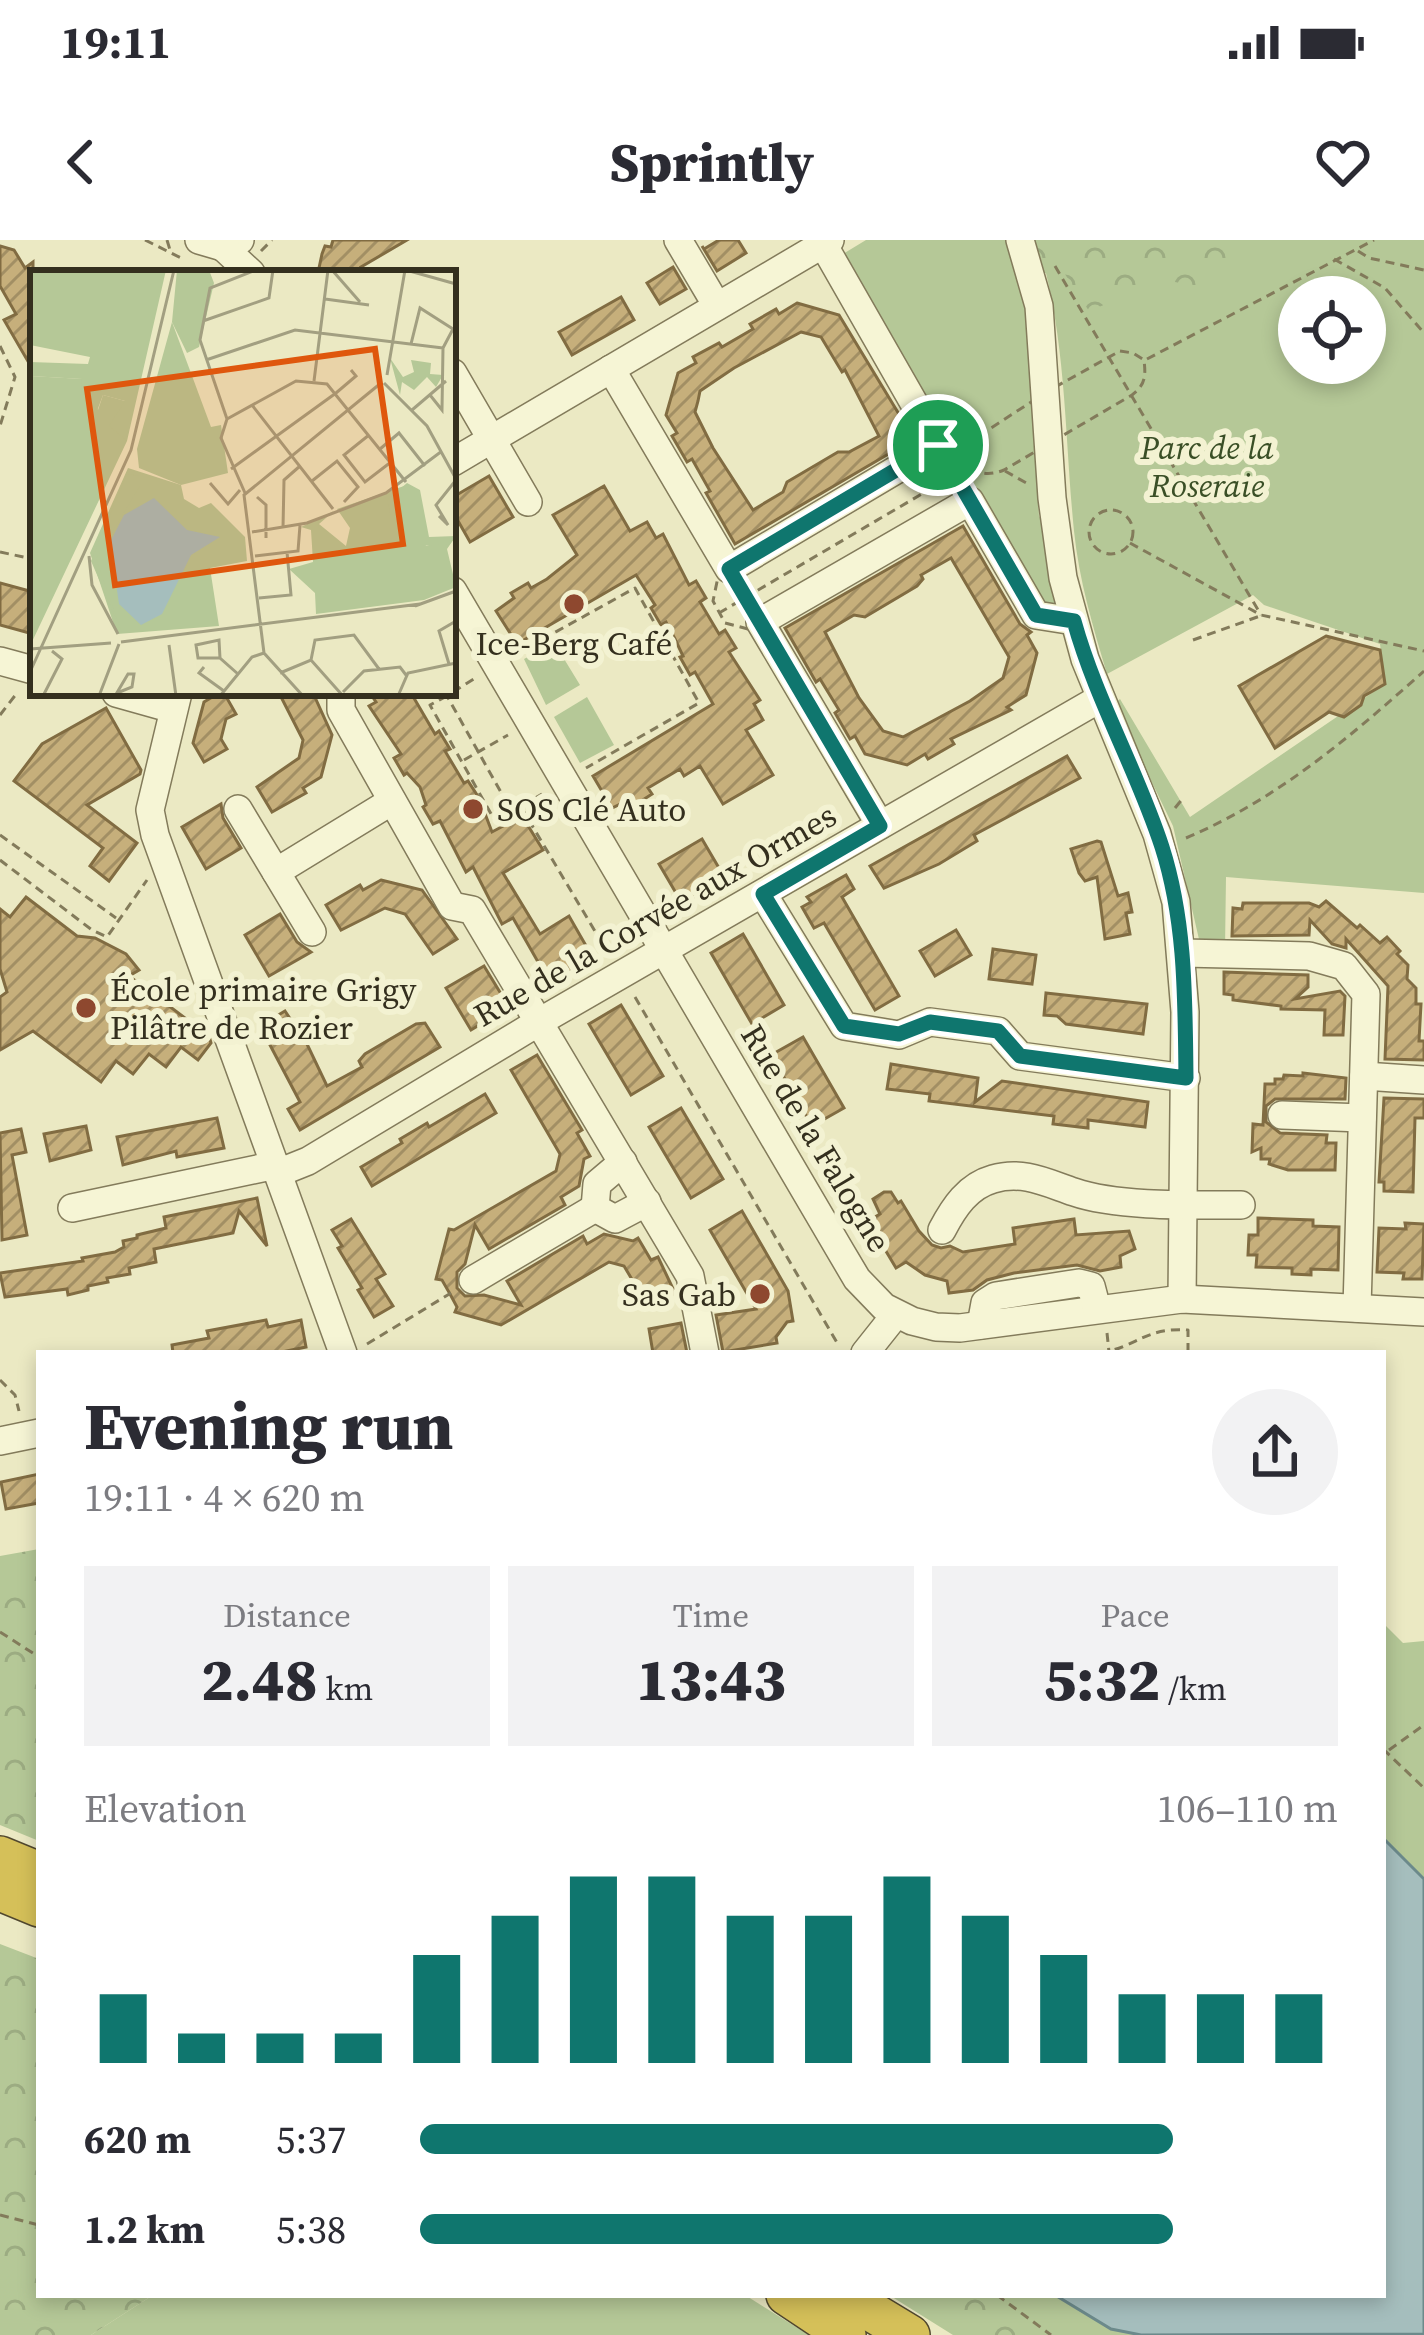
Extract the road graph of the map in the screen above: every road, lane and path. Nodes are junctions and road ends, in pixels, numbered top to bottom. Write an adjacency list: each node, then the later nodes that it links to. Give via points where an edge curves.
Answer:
1 (145, 240): 8 (path)
2 (166, 240): 8 (path)
3 (678, 240): 13 (street)
4 (1020, 240): 36 (street, via 1039,306 1052,497)
5 (1374, 240): 7 (path)
6 (827, 242): 13 (street); 23 (street)
7 (1356, 250): 10 (path); 12 (path)
8 (170, 252): 9 (path)
9 (240, 252)
10 (1334, 259): 14 (path, via 1385,289); 17 (path)
11 (1051, 260): 16 (path)
12 (1424, 270)
13 (717, 306): 18 (street)
14 (1424, 333)
15 (0, 346): 21 (path, via 15,377)
16 (1108, 358): 17 (path, via 1120,351); 20 (path)
17 (1144, 360): 20 (path, via 1146,376)
18 (611, 369): 22 (street); 31 (street)
19 (456, 379): 22 (street)
20 (1132, 395): 35 (path)
21 (0, 426)
22 (491, 439): 24 (street); 27 (street)
23 (938, 445): 26 (path); 31 (street)
24 (456, 460)
25 (969, 465): 26 (path)
26 (956, 476): 33 (path)
27 (528, 502)
28 (1130, 543): 28 (path, via 1132,524 1123,513 1109,509 1091,520 1098,551 1114,554); 35 (path)
29 (0, 552): 30 (path)
30 (30, 558)
31 (729, 569): 33 (path); 34 (path, via 718,577)
32 (456, 596): 40 (street, Rue de la Falogne)
33 (753, 610): 34 (path); 34 (path, via 748,628 724,623); 36 (street, via 970,501 1036,615); 60 (street, Rue de la Corvée aux Ormes)
34 (719, 613)
35 (1261, 615): 37 (path); 38 (path)
36 (1074, 621): 49 (street)
37 (1193, 640)
38 (1424, 651)
39 (0, 661): 41 (street)
40 (497, 665): 44 (path); 52 (street, Rue de la Falogne); 55 (path, via 635,588 699,703)
41 (30, 669)
42 (1424, 671): 62 (path, via 1281,790)
43 (30, 673): 51 (path)
44 (456, 691)
45 (138, 696): 50 (street)
46 (341, 696): 56 (street, via 341,710)
47 (446, 696): 54 (path, via 430,705)
48 (453, 696): 53 (path)
49 (1099, 698): 60 (street, Rue de la Corvée aux Ormes); 70 (street, via 1162,848)
50 (175, 701): 63 (street, via 150,809)
51 (0, 716)
52 (530, 722): 53 (path); 55 (street, Rue de la Falogne)
53 (479, 752): 54 (path); 59 (path)
54 (461, 762): 59 (path, via 495,821)
55 (564, 781): 57 (path); 69 (street, Rue de la Falogne)
56 (392, 802): 65 (street); 72 (street, via 452,906 472,910)
57 (520, 807): 59 (path); 71 (path)
58 (238, 808): 65 (street)
59 (512, 812)
60 (880, 826): 66 (street, Rue de la Corvée aux Ormes)
61 (0, 836): 67 (path)
62 (1174, 843)
63 (163, 857): 67 (path); 79 (street)
64 (0, 860): 67 (path, via 92,930 107,937)
65 (276, 872): 68 (street)
66 (763, 894): 69 (street, Rue de la Corvée aux Ormes); 74 (street, via 844,1026 899,1034 930,1022 998,1031 1020,1056)
67 (118, 919)
68 (312, 932)
69 (664, 951): 71 (street, Rue de la Corvée aux Ormes); 90 (street, Rue de la Falogne, via 857,1279)
70 (1183, 953): 73 (street, via 1309,956 1344,966 1366,994); 74 (street)
71 (621, 974): 72 (street, Rue de la Corvée aux Ormes); 95 (path)
72 (539, 1022): 78 (street); 79 (street, Rue de la Corvée aux Ormes, via 308,1161)
73 (1364, 1076): 75 (street); 77 (street)
74 (1186, 1078): 81 (street)
75 (1424, 1079)
76 (1282, 1115): 77 (street)
77 (1362, 1118): 88 (street)
78 (623, 1162): 80 (street); 84 (street, via 597,1184)
79 (277, 1169): 83 (street, Rue de la Corvée aux Ormes); 92 (street)
80 (647, 1202): 84 (street, via 615,1219); 94 (street, via 690,1276)
81 (1185, 1205): 82 (street); 85 (street, via 1002,1176 970,1191); 87 (street)
82 (1241, 1205)
83 (72, 1208)
84 (595, 1208): 86 (street)
85 (942, 1230)
86 (473, 1280): 93 (path)
87 (1182, 1299): 88 (street); 91 (street)
88 (1357, 1308): 89 (street)
89 (1424, 1312)
90 (896, 1314): 91 (street, via 936,1327); 96 (street)
91 (1102, 1320): 97 (path)
92 (351, 1350)
93 (353, 1350)
94 (705, 1350)
95 (841, 1350)
96 (874, 1350)
97 (1109, 1350)
98 (1113, 1350): 99 (path, via 1151,1331 1188,1330)
99 (1188, 1350)
100 (0, 1380): 101 (path, via 15,1395)
101 (21, 1437)
102 (0, 1632): 103 (path)
103 (36, 1655)
104 (1424, 1725): 105 (path)
105 (1386, 1749)
106 (1386, 1751): 107 (path)
107 (1424, 1788)
108 (0, 1856): 109 (highway)
109 (36, 1871)
110 (0, 1891): 111 (highway)
111 (36, 1906)
112 (0, 2216): 113 (path)
113 (36, 2224)
114 (790, 2298): 117 (highway)
115 (849, 2298): 118 (highway)
116 (1002, 2298): 119 (path)
117 (846, 2335)
118 (910, 2335)
119 (1051, 2335)

